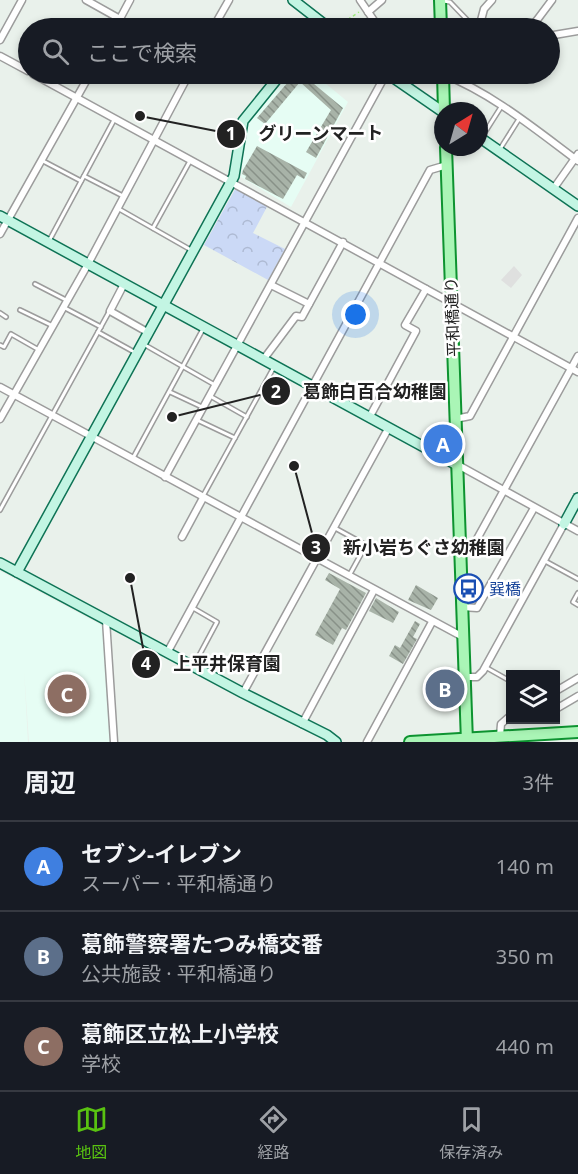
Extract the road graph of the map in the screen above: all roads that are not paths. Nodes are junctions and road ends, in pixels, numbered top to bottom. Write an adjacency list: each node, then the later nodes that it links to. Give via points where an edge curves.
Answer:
1 (22, 0): 23 (street)
2 (86, 0): 12 (street)
3 (130, 0): 13 (street)
4 (229, 0): 14 (street)
5 (293, 0): 15 (street)
6 (360, 0): 11 (street)
7 (382, 0): 11 (street)
8 (445, 0): 17 (main road); 18 (lane)
9 (492, 0): 19 (street)
10 (552, 0): 20 (street)
11 (367, 10): 16 (street)
12 (118, 18)
13 (121, 18)
14 (219, 18)
15 (313, 18)
16 (372, 18)
17 (442, 18)
18 (464, 18)
19 (482, 18)
20 (538, 18)
21 (578, 31): 22 (street)
22 (560, 34)
23 (0, 40)
24 (0, 56): 25 (street)
25 (18, 66)
26 (51, 84): 34 (street)
27 (85, 84): 34 (street)
28 (183, 84): 41 (street)
29 (274, 84): 51 (street, via 243,121)
30 (381, 84): 58 (street)
31 (402, 84): 36 (street)
32 (448, 84): 35 (main road)
33 (466, 84): 37 (street)
34 (77, 98): 39 (street); 47 (street)
35 (445, 102)
36 (434, 105)
37 (502, 105): 38 (street); 40 (lane)
38 (520, 117): 43 (lane); 45 (street)
39 (115, 118): 41 (street); 49 (lane)
40 (488, 126)
41 (153, 139): 46 (street); 53 (street)
42 (488, 143): 43 (street)
43 (499, 151): 52 (street)
44 (446, 156): 48 (main road, 平和橋通り)
45 (577, 158): 52 (street)
46 (191, 159): 51 (street); 59 (lane)
47 (41, 160): 50 (lane); 56 (street)
48 (447, 165): 64 (street, via 430,170); 72 (main road, 平和橋通り)
49 (84, 176): 50 (lane); 53 (lane)
50 (81, 181): 61 (lane)
51 (231, 182): 58 (street); 63 (street)
52 (554, 188): 54 (street)
53 (123, 196): 55 (street)
54 (578, 206)
55 (117, 208): 59 (lane); 65 (street)
56 (4, 218): 60 (street); 61 (street)
57 (578, 218): 84 (street)
58 (304, 222): 62 (street); 68 (street)
59 (153, 228): 63 (lane)
60 (0, 234)
61 (48, 242): 65 (street)
62 (343, 242): 64 (street); 71 (street)
63 (194, 251): 73 (street)
64 (380, 262): 69 (street); 98 (street)
65 (88, 264): 67 (street); 70 (street)
66 (35, 284): 70 (lane)
67 (124, 284): 73 (street); 76 (street)
68 (271, 285): 71 (street); 86 (street)
69 (426, 289): 72 (street); 105 (street, via 405,325 416,331)
70 (67, 300): 74 (street)
71 (309, 304): 91 (street)
72 (452, 304): 84 (street); 107 (main road, 平和橋通り)
73 (164, 305): 81 (street); 83 (street)
74 (63, 308): 79 (street); 80 (lane)
75 (20, 310): 79 (lane)
76 (110, 311): 80 (lane); 83 (street)
77 (0, 313): 78 (lane)
78 (6, 317)
79 (53, 326): 88 (street)
80 (101, 327): 82 (lane)
81 (204, 327): 86 (street); 93 (lane)
82 (98, 332): 89 (lane); 103 (lane)
83 (149, 333): 85 (street)
84 (514, 336): 94 (street); 107 (street, via 470,416)
85 (143, 344): 89 (street); 93 (lane)
86 (237, 344): 91 (street); 96 (street)
87 (0, 345): 88 (lane, via 4,347 11,334)
88 (39, 350): 100 (street)
89 (138, 354): 110 (street)
90 (578, 356): 94 (street)
91 (262, 360): 92 (street)
92 (274, 366): 98 (street); 104 (lane)
93 (183, 367): 96 (lane); 99 (lane)
94 (571, 368): 95 (street); 115 (street)
95 (578, 372)
96 (216, 385): 101 (street)
97 (0, 387): 100 (street)
98 (313, 387): 105 (street); 120 (street)
99 (169, 391): 102 (lane); 112 (lane)
100 (13, 395): 103 (street); 106 (street)
101 (210, 396): 102 (street); 104 (lane)
102 (203, 408): 108 (street)
103 (52, 415): 110 (street); 119 (lane)
104 (247, 417): 111 (lane)
105 (369, 418): 109 (street)
106 (0, 419)
107 (455, 419): 113 (main road, 平和橋通り)
108 (197, 420): 111 (lane); 114 (street)
109 (388, 429): 113 (street); 122 (street)
110 (92, 437): 112 (street); 129 (street)
111 (235, 438): 116 (lane)
112 (133, 459): 114 (street)
113 (457, 465): 115 (street); 125 (main road, 平和橋通り)
114 (165, 477): 116 (street)
115 (504, 490): 118 (street); 125 (street, via 474,544)
116 (203, 497): 120 (street); 124 (street)
117 (578, 498): 121 (street)
118 (534, 508): 121 (street); 135 (street, via 477,608)
119 (0, 510)
120 (241, 518): 126 (street); 136 (street)
121 (564, 524): 123 (street); 127 (street)
122 (333, 527): 126 (street); 130 (lane, via 366,545)
123 (578, 531)
124 (182, 537)
125 (460, 546): 135 (main road, 平和橋通り)
126 (316, 558): 130 (street); 147 (street)
127 (544, 560): 131 (lane); 142 (street)
128 (0, 563): 129 (street)
129 (17, 572): 137 (street)
130 (349, 576): 132 (street)
131 (578, 579)
132 (374, 590): 138 (street); 151 (street)
133 (578, 593): 134 (lane, via 573,602)
134 (578, 605)
135 (462, 607): 139 (main road, 平和橋通り)
136 (191, 608): 140 (street); 141 (lane, via 217,622)
137 (106, 620): 140 (street); 156 (street)
138 (432, 622): 139 (street); 158 (street)
139 (464, 637): 143 (main road, 平和橋通り)
140 (167, 653): 141 (street)
141 (193, 667): 147 (street)
142 (485, 667): 143 (street, via 477,677); 145 (lane)
143 (466, 677): 155 (main road, 平和橋通り)
144 (578, 678): 146 (street)
145 (506, 679)
146 (560, 688)
147 (243, 693): 151 (street)
148 (578, 696): 149 (street)
149 (560, 706)
150 (506, 720): 153 (street, via 501,724)
151 (302, 724): 157 (street)
152 (578, 732): 153 (main road)
153 (500, 736): 155 (main road)
154 (578, 738): 160 (main road)
155 (468, 740): 159 (main road)
156 (114, 742)
157 (336, 742)
158 (367, 742)
159 (410, 742)
160 (514, 742)

